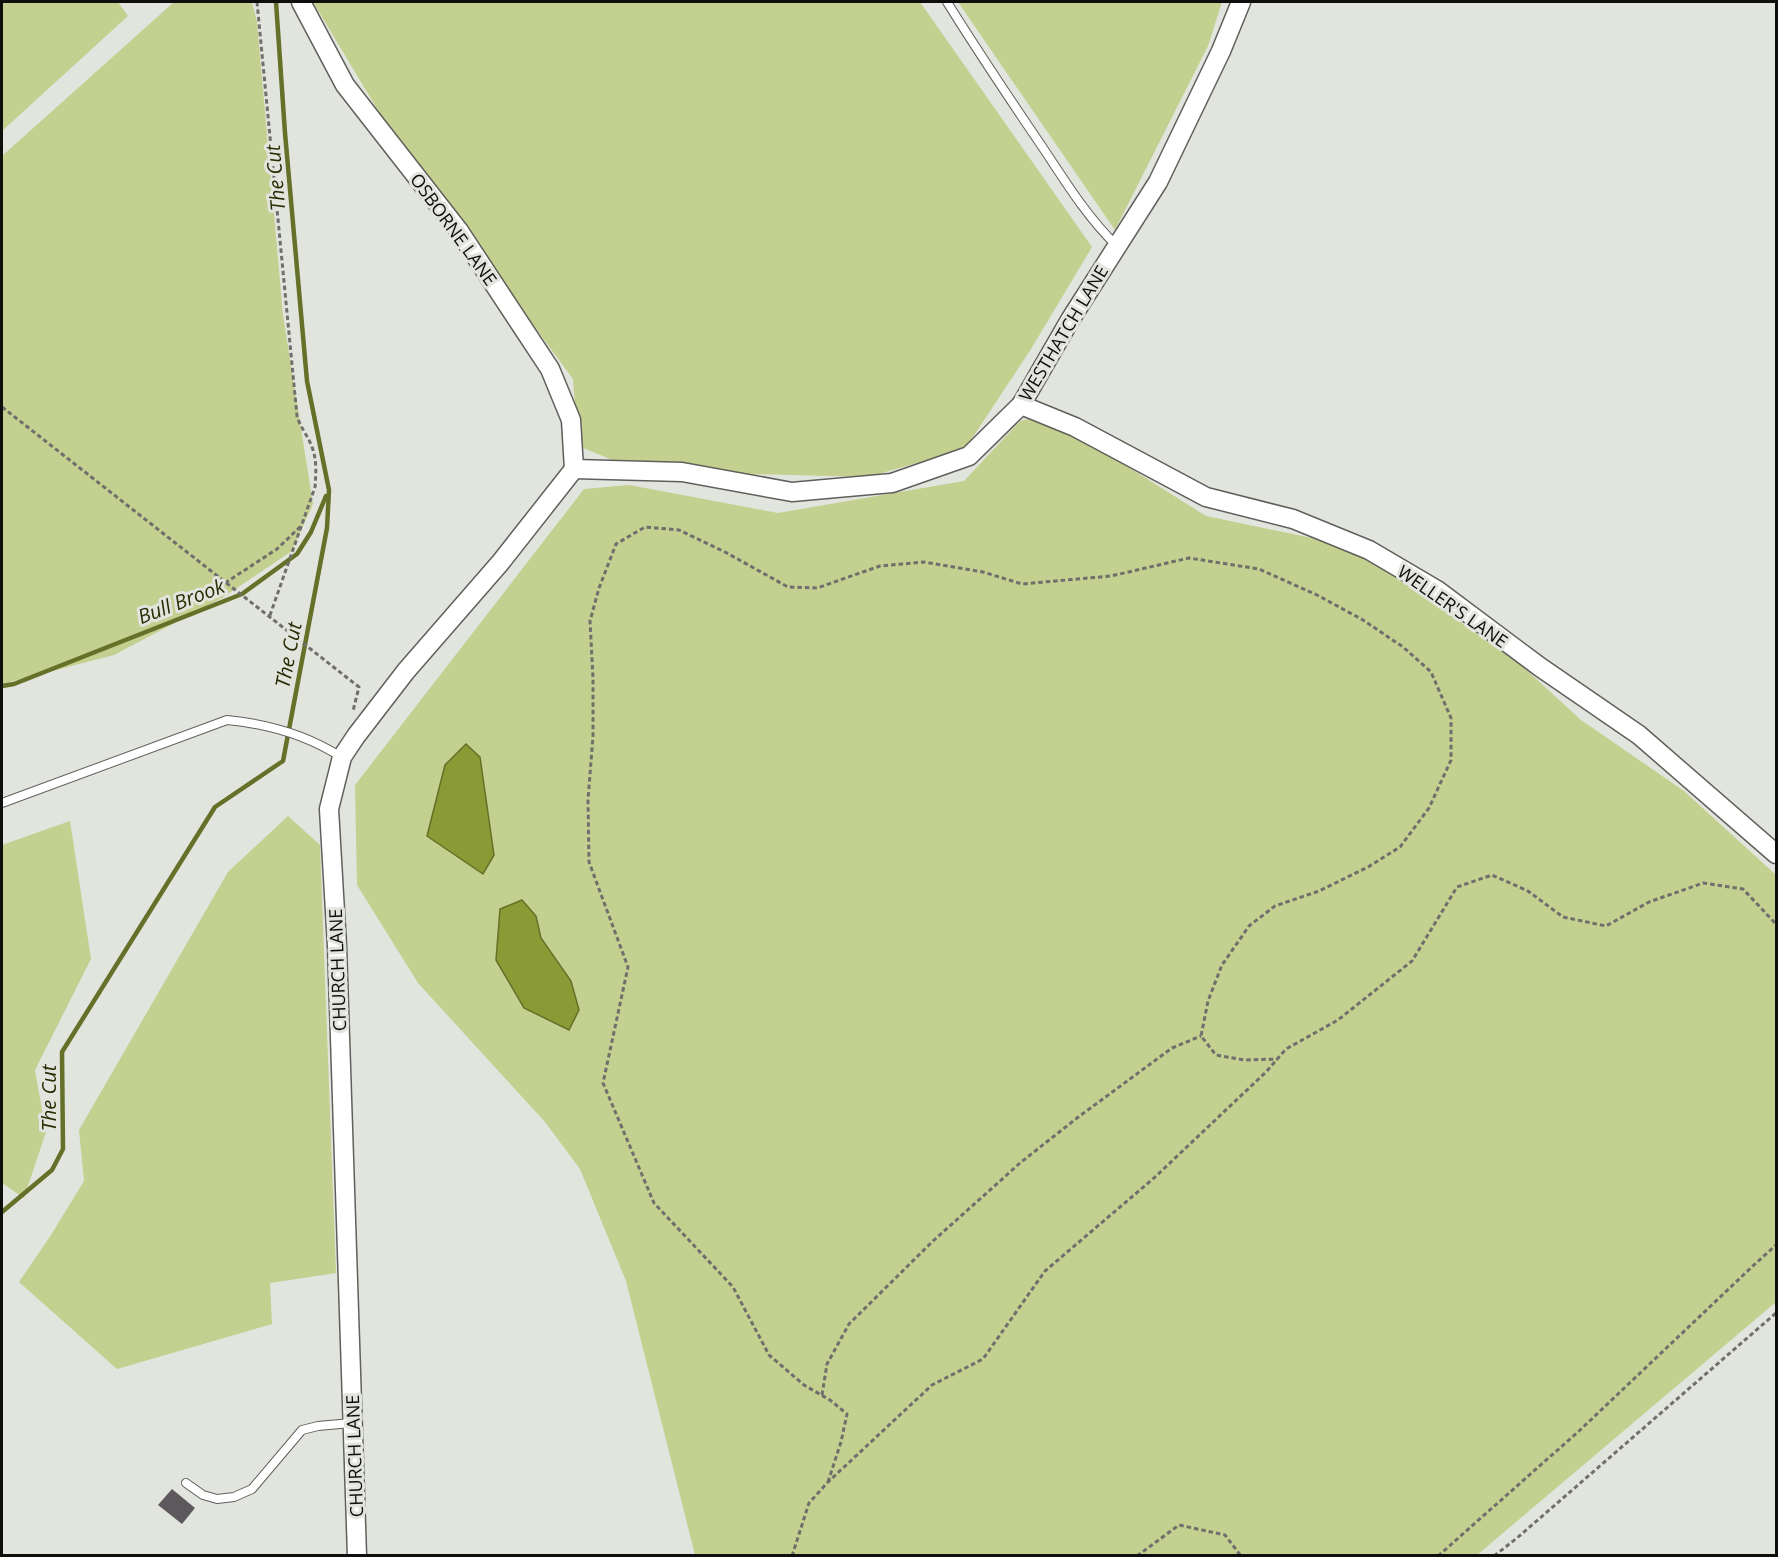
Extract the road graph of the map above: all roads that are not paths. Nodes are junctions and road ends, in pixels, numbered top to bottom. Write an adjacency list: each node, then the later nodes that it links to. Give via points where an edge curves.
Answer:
1 (301, 2): 6 (street, OSBORNE LANE, via 345,85 459,231 550,369 571,420)
2 (947, 2): 4 (lane, via 1050,159 1099,229)
3 (1241, 2): 4 (street, WESTHATCH LANE, via 1158,182)
4 (1117, 246): 5 (street, WESTHATCH LANE)
5 (1021, 405): 6 (street, WESTHATCH LANE, via 969,456 892,483 792,492 682,472); 9 (street, WELLER'S LANE, via 1075,427 1206,497 1293,519 1369,550 1437,590 1639,735)
6 (574, 469): 7 (street, CHURCH LANE, via 500,563 406,671)
7 (342, 758): 8 (lane, via 312,740 258,723 227,720); 10 (street, CHURCH LANE, via 329,808)
8 (2, 803)
9 (1776, 854)
10 (353, 1423): 11 (lane, via 302,1430 252,1489 234,1497 203,1496); 12 (street, CHURCH LANE)
11 (186, 1483)
12 (357, 1556)

